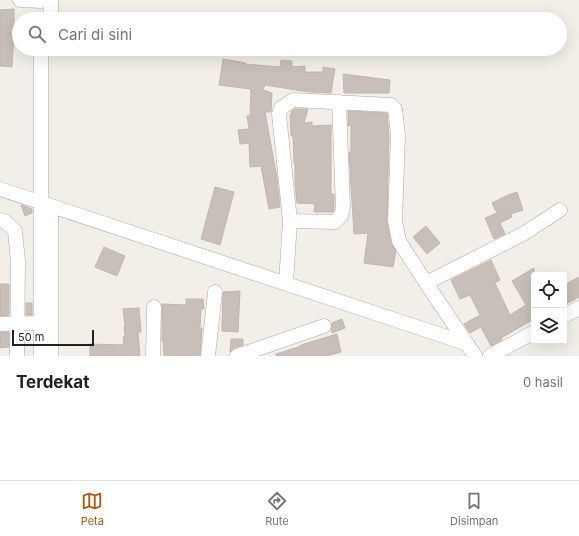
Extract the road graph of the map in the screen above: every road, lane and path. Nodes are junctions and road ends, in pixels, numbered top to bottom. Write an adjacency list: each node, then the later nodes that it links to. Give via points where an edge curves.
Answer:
1 (20, 0): 2 (street)
2 (44, 0): 3 (street); 4 (street)
3 (42, 12)
4 (48, 12)
5 (41, 56): 9 (street)
6 (51, 56): 9 (street)
7 (339, 102): 12 (street, via 343,207 341,216 334,222); 12 (street, via 293,100 280,108); 14 (street, via 391,105 395,110 398,153 395,221 399,241)
8 (0, 189): 9 (street)
9 (46, 204): 13 (street); 19 (street); 27 (street)
10 (560, 210): 14 (street, via 523,234)
11 (0, 220): 21 (street, via 6,222 14,231 18,261)
12 (290, 221): 13 (street)
13 (286, 283): 24 (street)
14 (426, 283): 24 (street)
15 (215, 292): 29 (street)
16 (154, 307): 28 (street)
17 (579, 308): 18 (street)
18 (567, 314)
19 (40, 323): 21 (street); 26 (street)
20 (0, 324): 21 (street)
21 (17, 324): 25 (street)
22 (324, 326): 30 (street)
23 (531, 334): 32 (street)
24 (465, 343): 31 (street)
25 (17, 356)
26 (41, 356)
27 (51, 356)
28 (153, 356)
29 (208, 356)
30 (237, 356)
31 (475, 356)
32 (490, 356)

